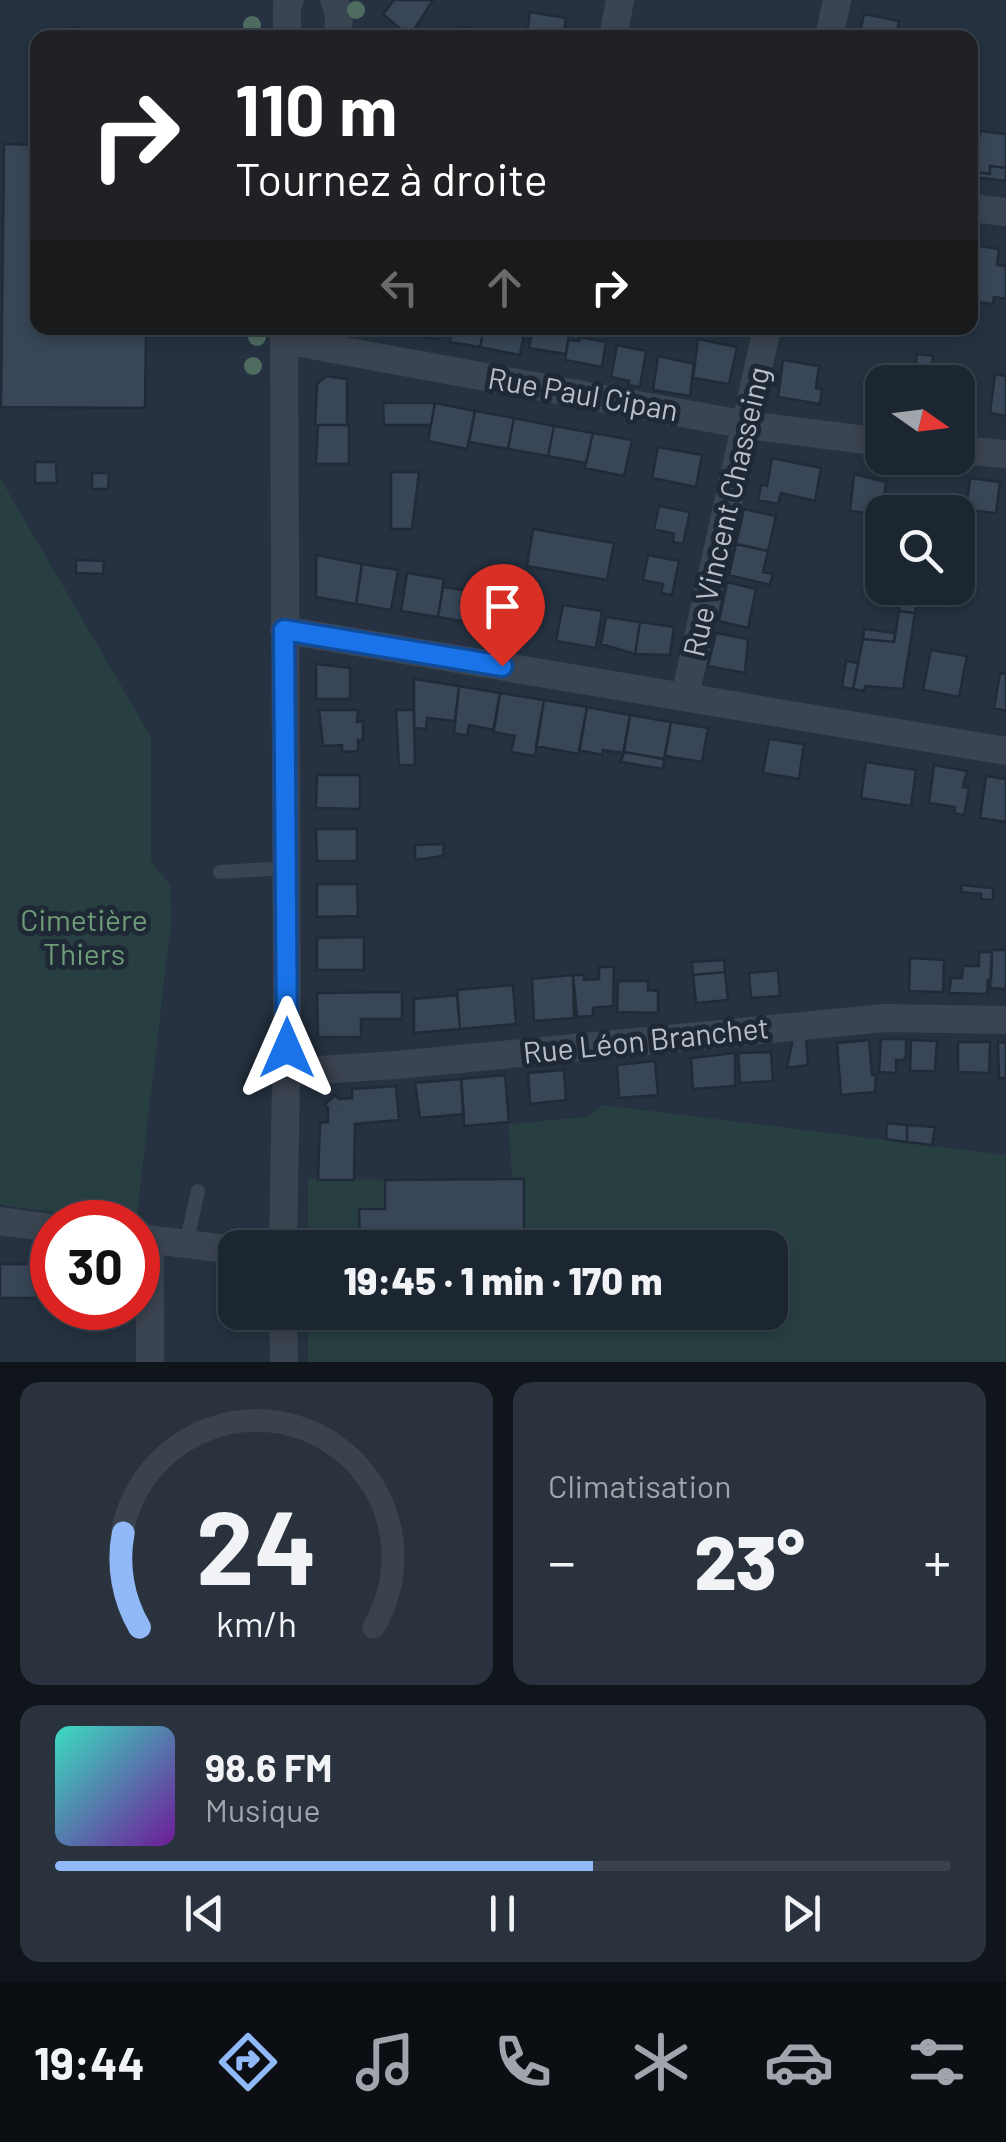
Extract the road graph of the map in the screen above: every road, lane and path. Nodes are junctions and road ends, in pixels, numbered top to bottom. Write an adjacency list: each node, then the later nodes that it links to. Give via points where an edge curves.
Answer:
1 (334, 0): 6 (street)
2 (620, 0): 7 (street)
3 (837, 0): 8 (street)
4 (287, 2): 5 (street)
5 (287, 30)
6 (338, 30)
7 (614, 30)
8 (830, 30)
9 (978, 209): 10 (street)
10 (1006, 212)
11 (284, 335): 18 (street)
12 (289, 335): 14 (street, Rue Paul Cipan)
13 (766, 335): 14 (street, Rue Vincent Chasseing)
14 (747, 425): 15 (street, Rue Paul Cipan); 19 (street, Rue Vincent Chasseing)
15 (865, 440)
16 (975, 451): 17 (street)
17 (1006, 454)
18 (284, 630): 19 (street); 21 (street)
19 (685, 696): 20 (street)
20 (1006, 750)
21 (286, 868): 22 (lane); 24 (street)
22 (220, 872)
23 (1006, 1020): 24 (street, Rue Léon Branchet, via 885,1018)
24 (287, 1072): 28 (street)
25 (198, 1191): 30 (lane)
26 (0, 1221): 27 (street)
27 (30, 1225)
28 (283, 1230)
29 (160, 1241): 30 (street)
30 (186, 1244): 31 (street)
31 (218, 1248)
32 (148, 1330): 34 (street)
33 (284, 1330): 35 (street)
34 (150, 1362)
35 (284, 1362)

